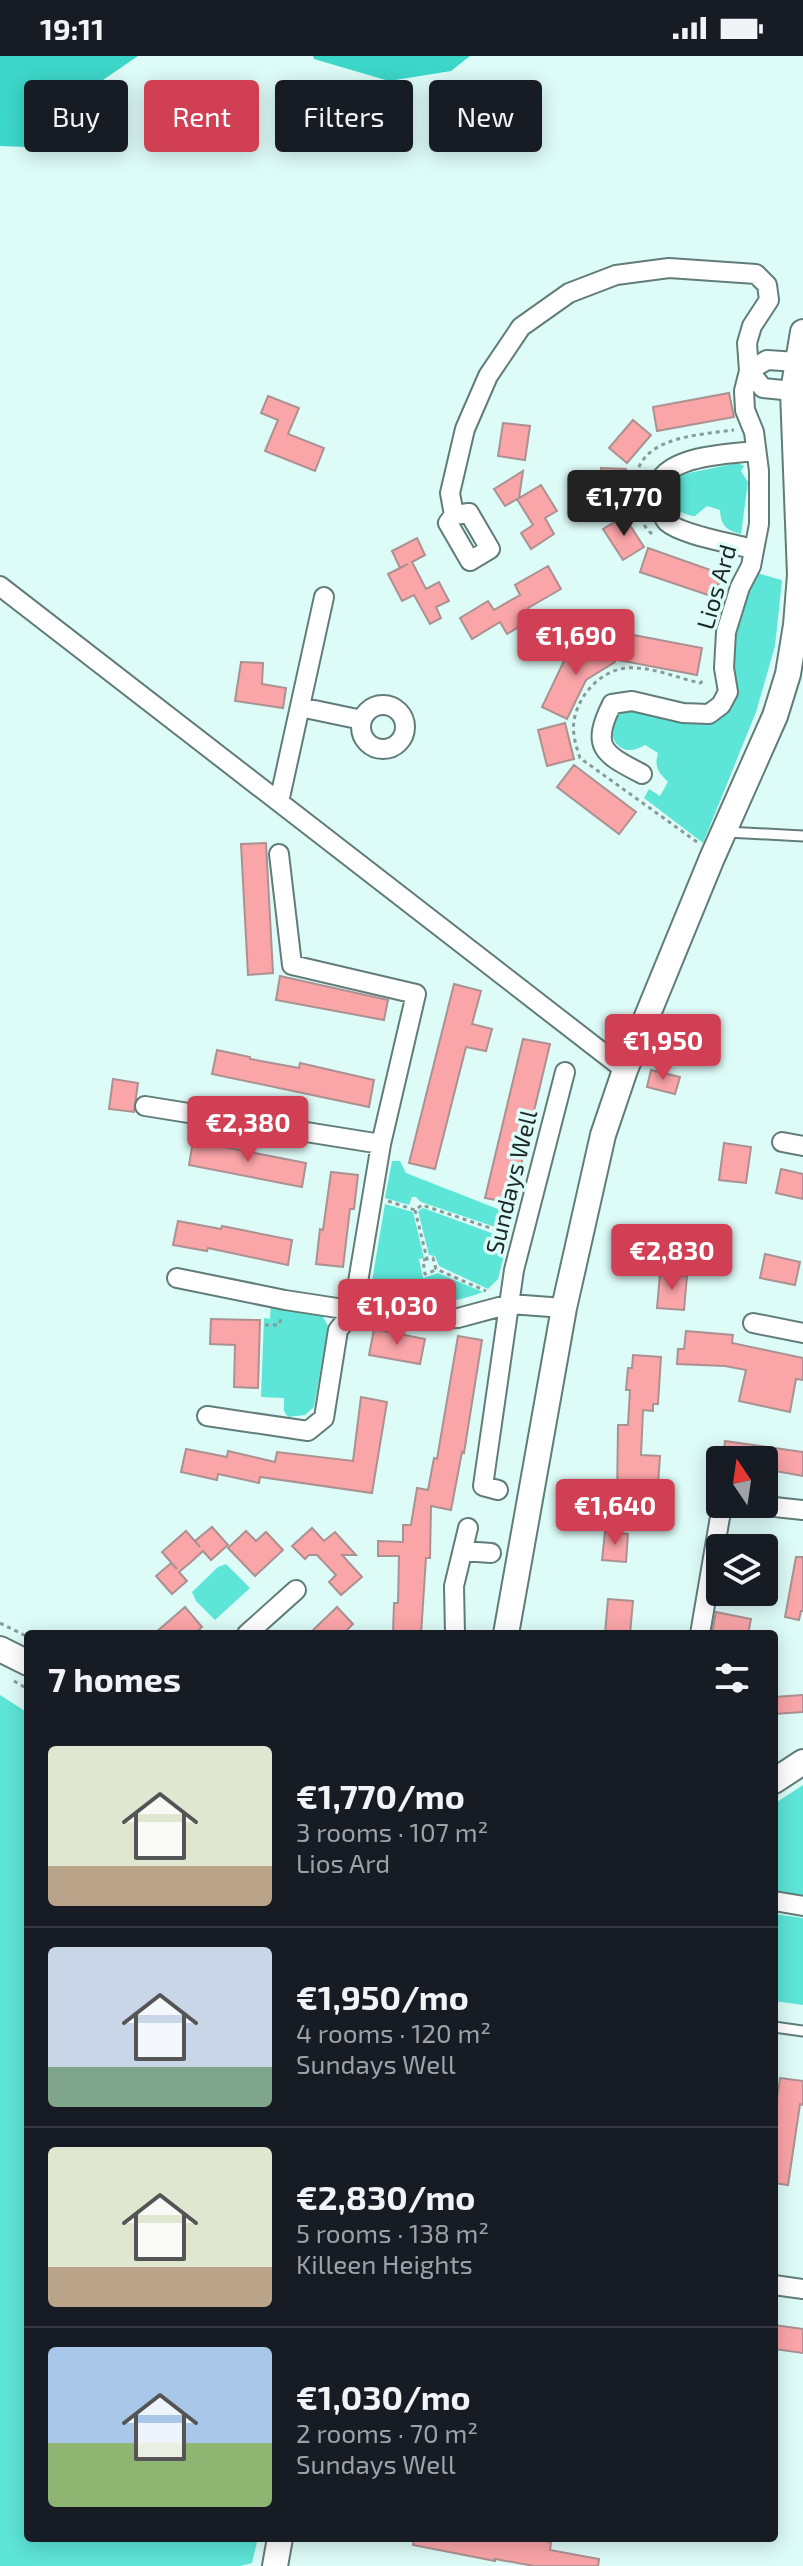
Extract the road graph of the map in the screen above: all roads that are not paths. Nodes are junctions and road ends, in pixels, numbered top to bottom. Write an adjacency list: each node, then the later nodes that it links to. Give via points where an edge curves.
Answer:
1 (803, 332): 2 (main road)
2 (797, 362): 3 (street, via 767,360); 4 (main road)
3 (749, 371): 4 (street, via 763,388); 5 (street, Lios Ard, via 745,410); 6 (street, Lios Ard, via 747,343 769,300 767,285 756,274 669,268 616,275 569,293 521,327 488,376 454,469)
4 (793, 391): 14 (main road, via 800,575 796,625 775,716)
5 (756, 451): 7 (street, via 684,460 661,480 656,494 667,522 679,529 708,529); 12 (street, Lios Ard, via 759,524 751,566 726,632 728,692 721,705 709,714 632,701 612,704 601,726 608,755)
6 (454, 515)
7 (744, 547)
8 (0, 586): 13 (street)
9 (324, 597): 10 (street)
10 (300, 707): 11 (street); 13 (street)
11 (362, 720)
12 (642, 774)
13 (279, 802): 17 (street)
14 (723, 832): 15 (lane); 17 (main road)
15 (803, 836)
16 (279, 854): 21 (street, via 292,965 416,994)
17 (625, 1070): 25 (main road, via 603,1135)
18 (565, 1072): 24 (street, Sundays Well)
19 (145, 1106): 21 (street)
20 (782, 1142): 22 (street)
21 (381, 1144): 26 (street)
22 (803, 1146)
23 (177, 1278): 26 (street)
24 (510, 1304): 25 (street); 26 (street, via 432,1321); 30 (street, Sundays Well, via 483,1486)
25 (564, 1308): 40 (main road)
26 (353, 1312): 29 (street, via 338,1330 324,1418 308,1431)
27 (753, 1323): 28 (street)
28 (803, 1333)
29 (207, 1416)
30 (498, 1490)
31 (778, 1507): 32 (street)
32 (803, 1510)
33 (720, 1518): 41 (street)
34 (468, 1528): 35 (street)
35 (463, 1551): 36 (street); 39 (street, via 454,1586)
36 (491, 1553)
37 (296, 1590): 38 (street)
38 (251, 1630)
39 (455, 1630)
40 (507, 1630)
41 (701, 1630)
42 (0, 1649): 43 (main road)
43 (24, 1661)
44 (803, 1762): 45 (main road)
45 (778, 1778)
46 (778, 1902): 47 (street)
47 (803, 1906)
48 (778, 2028): 49 (lane)
49 (803, 2031)
50 (778, 2286): 51 (street)
51 (803, 2289)
52 (279, 2542): 53 (main road)
53 (275, 2566)

